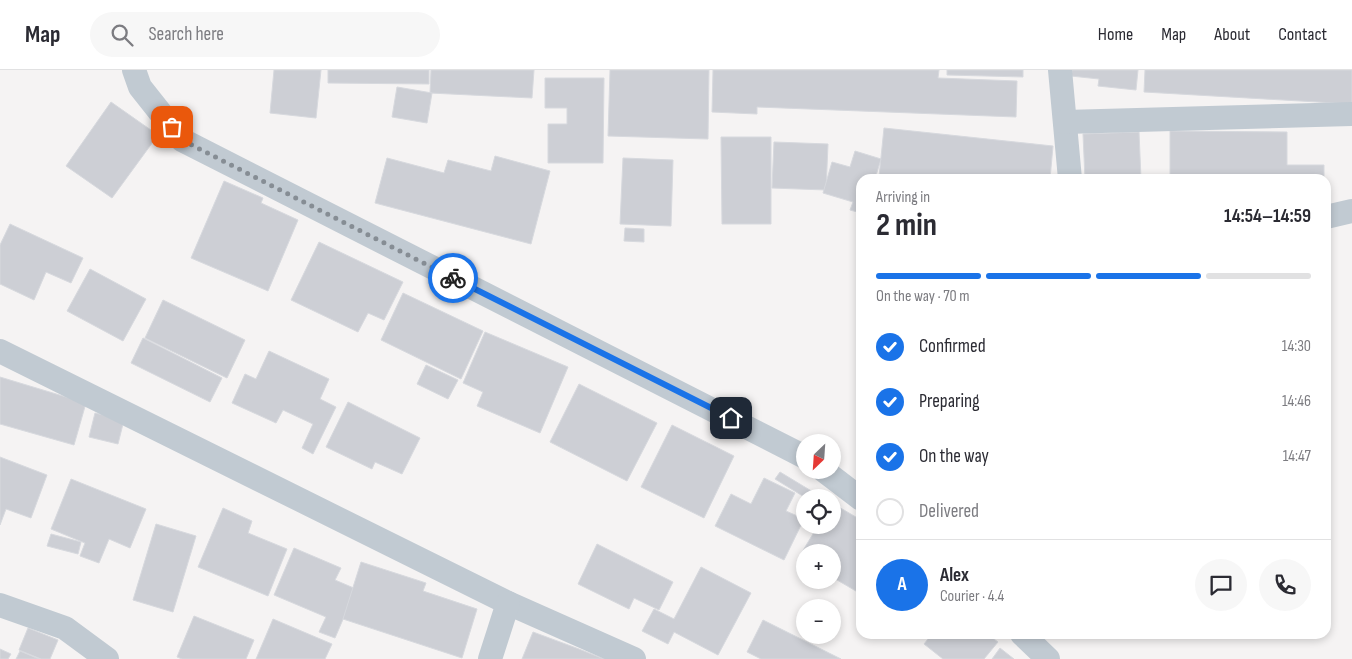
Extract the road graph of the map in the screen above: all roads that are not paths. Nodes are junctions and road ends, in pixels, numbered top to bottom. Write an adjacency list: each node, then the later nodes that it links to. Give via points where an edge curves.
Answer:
1 (134, 70): 9 (street, via 140,87 182,140)
2 (1060, 70): 4 (street)
3 (1352, 114): 4 (street)
4 (1065, 122): 5 (street)
5 (1070, 174)
6 (1352, 211): 7 (street)
7 (1331, 216)
8 (0, 351): 12 (street)
9 (796, 452)
10 (835, 479): 11 (street)
11 (856, 495)
12 (508, 603): 16 (street); 17 (street)
13 (0, 605): 15 (street, via 65,628)
14 (1027, 639): 18 (street)
15 (108, 659)
16 (490, 659)
17 (634, 659)
18 (1048, 659)

